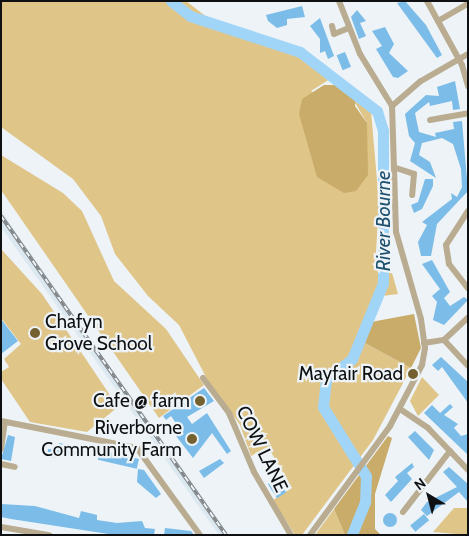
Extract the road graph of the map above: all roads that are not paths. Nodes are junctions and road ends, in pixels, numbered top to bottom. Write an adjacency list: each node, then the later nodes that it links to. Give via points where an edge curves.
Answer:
1 (339, 1): 6 (street)
2 (427, 1): 4 (street)
3 (468, 4): 4 (street)
4 (438, 21): 8 (street)
5 (332, 26): 6 (street, via 336,37)
6 (349, 28): 10 (street)
7 (468, 54): 8 (street)
8 (459, 59): 9 (street); 10 (street, via 421,81)
9 (468, 86)
10 (392, 106): 13 (street)
11 (468, 113): 12 (street)
12 (430, 120)
13 (396, 168): 14 (street, via 414,174); 19 (street, via 396,232)
14 (412, 195)
15 (468, 211): 16 (street, via 446,245 449,264)
16 (468, 288)
17 (468, 318): 18 (street)
18 (444, 340): 19 (street); 20 (street)
19 (424, 343): 22 (street, via 422,365)
20 (468, 366)
21 (203, 378): 33 (street, COW LANE, via 236,425 254,472)
22 (400, 409): 25 (street); 34 (street, via 372,453)
23 (3, 422): 24 (street); 32 (street, via 137,448)
24 (1, 449)
25 (450, 451): 28 (street); 29 (street)
26 (1, 464): 27 (street)
27 (15, 467)
28 (468, 470)
29 (404, 512)
30 (1, 527): 31 (street)
31 (49, 535)
32 (200, 535)
33 (291, 535)
34 (310, 535)

